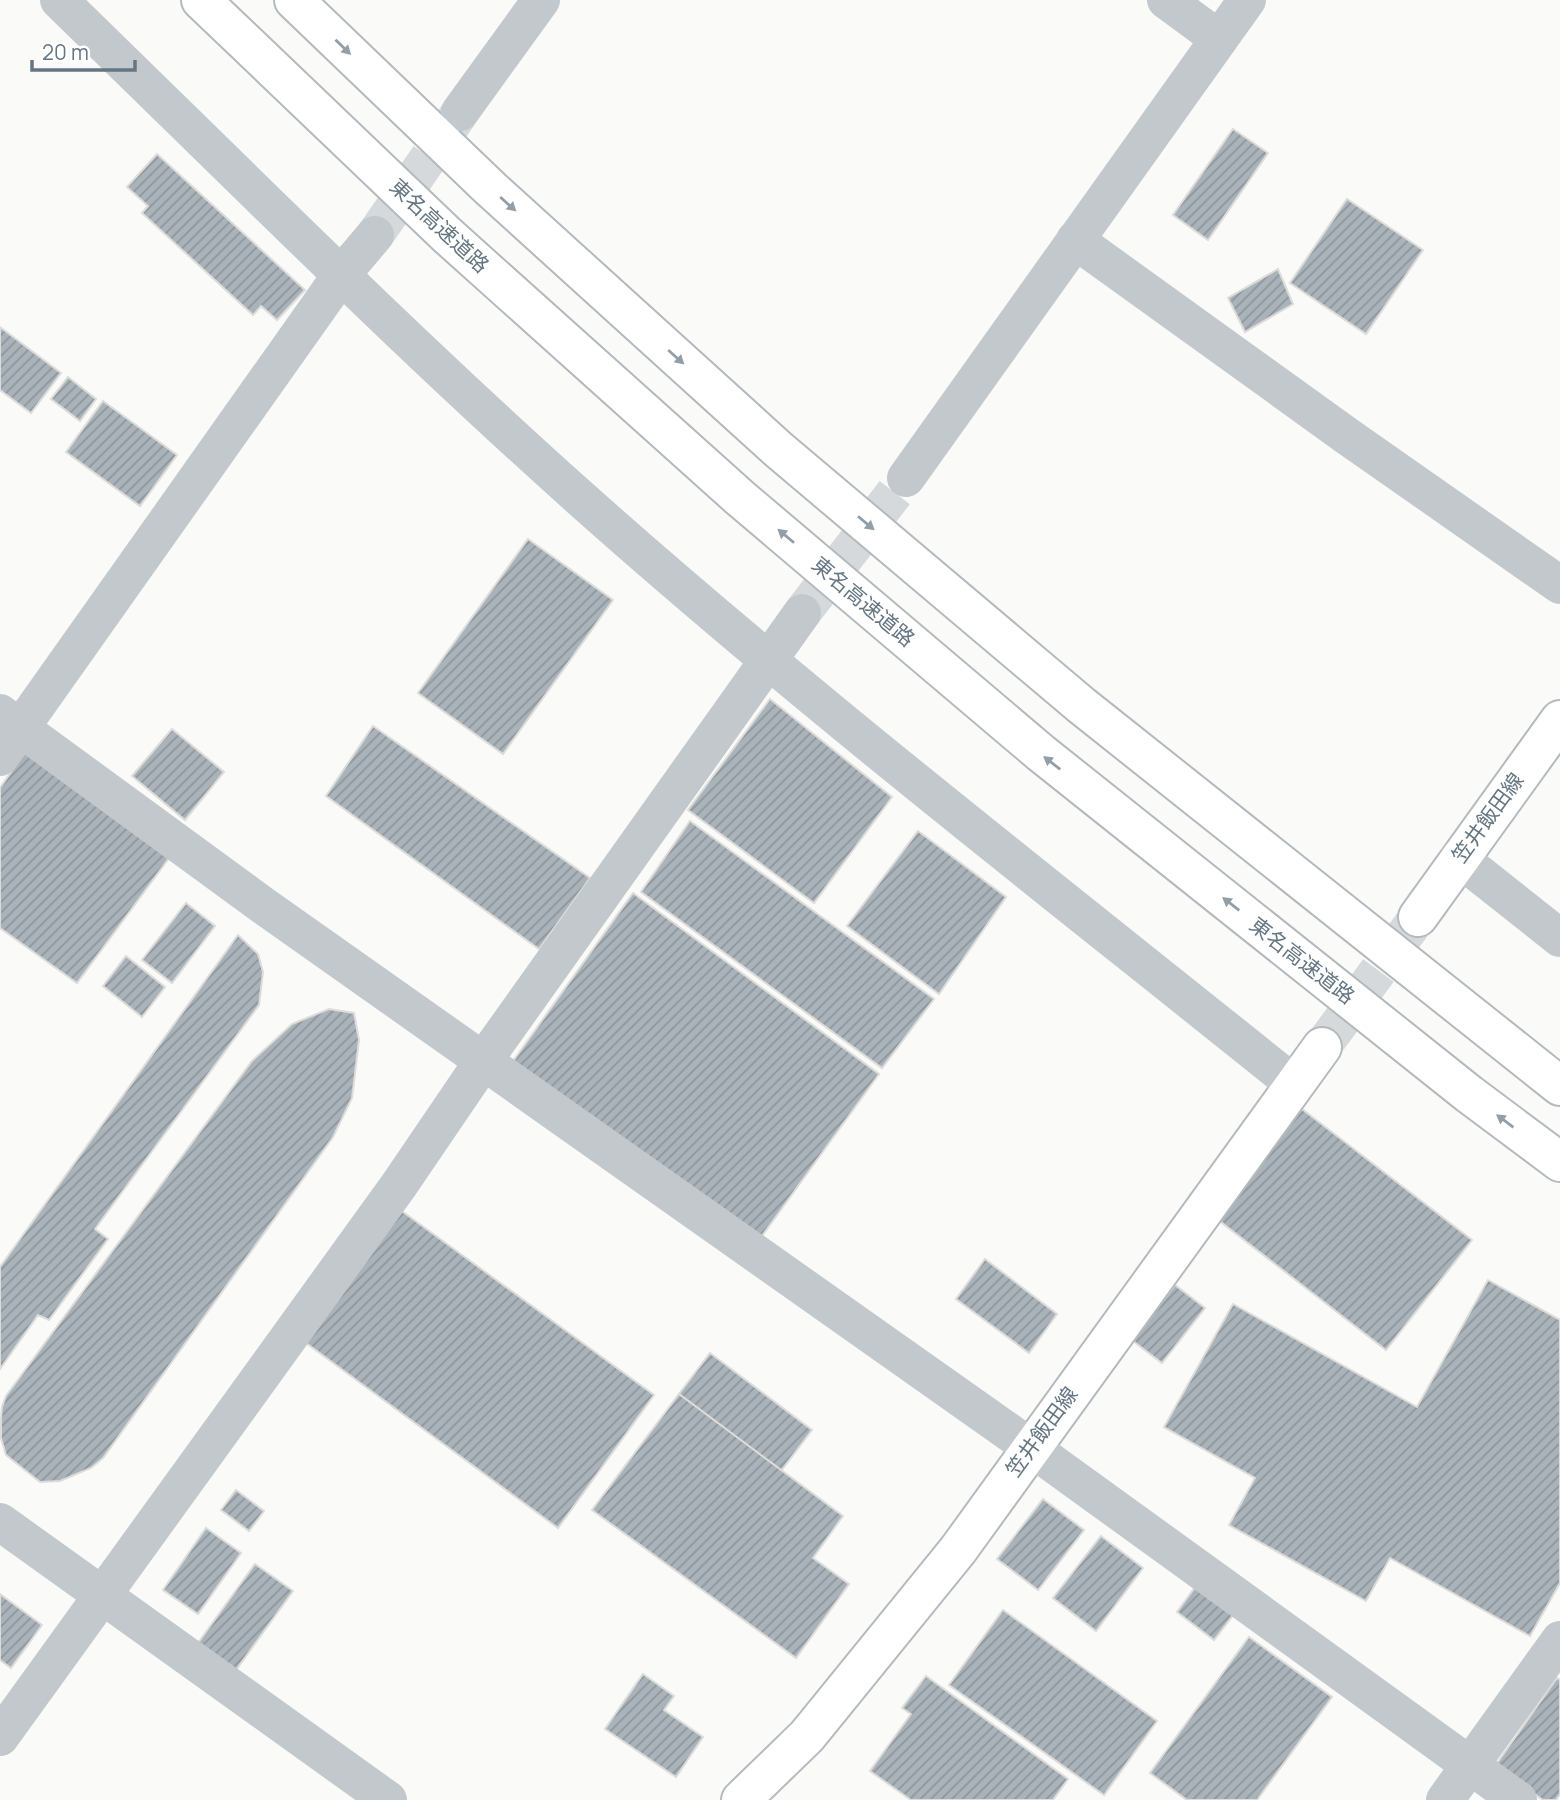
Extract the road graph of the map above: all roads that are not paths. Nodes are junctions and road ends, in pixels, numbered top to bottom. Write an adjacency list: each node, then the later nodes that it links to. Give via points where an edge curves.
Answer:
1 (59, 0): 11 (street)
2 (201, 0): 25 (main road, 東名高速道路, one-way to 2, via 1041,753 760,514 448,236)
3 (294, 0): 24 (main road, one-way to 24, via 491,189 779,450 1081,705)
4 (541, 0): 8 (street)
5 (1167, 0): 7 (street)
6 (1247, 0): 7 (street)
7 (1219, 39): 10 (street)
8 (460, 112)
9 (375, 235): 11 (street)
10 (1075, 240): 12 (street); 13 (street)
11 (342, 274): 15 (street, via 578,496); 17 (street)
12 (906, 478)
13 (1560, 586)
14 (802, 612): 15 (street)
15 (769, 662): 22 (street); 23 (street)
16 (1560, 720): 18 (main road, 笠井飯田線)
17 (7, 733): 22 (street)
18 (1459, 858): 19 (main road, 笠井飯田線); 20 (street)
19 (1418, 917)
20 (1560, 938)
21 (1322, 1046): 23 (main road, 笠井飯田線)
22 (484, 1060): 26 (street); 28 (street, via 399,1185)
23 (1294, 1084): 26 (main road, 笠井飯田線)
24 (1560, 1086)
25 (1560, 1162)
26 (1030, 1447): 31 (street); 33 (main road, 笠井飯田線, via 958,1550 807,1736)
27 (0, 1522): 28 (street)
28 (100, 1595): 30 (street); 32 (street)
29 (1560, 1640): 31 (street)
30 (0, 1737)
31 (1469, 1765): 34 (street); 35 (street)
32 (387, 1800)
33 (741, 1800)
34 (1444, 1800)
35 (1518, 1800)

